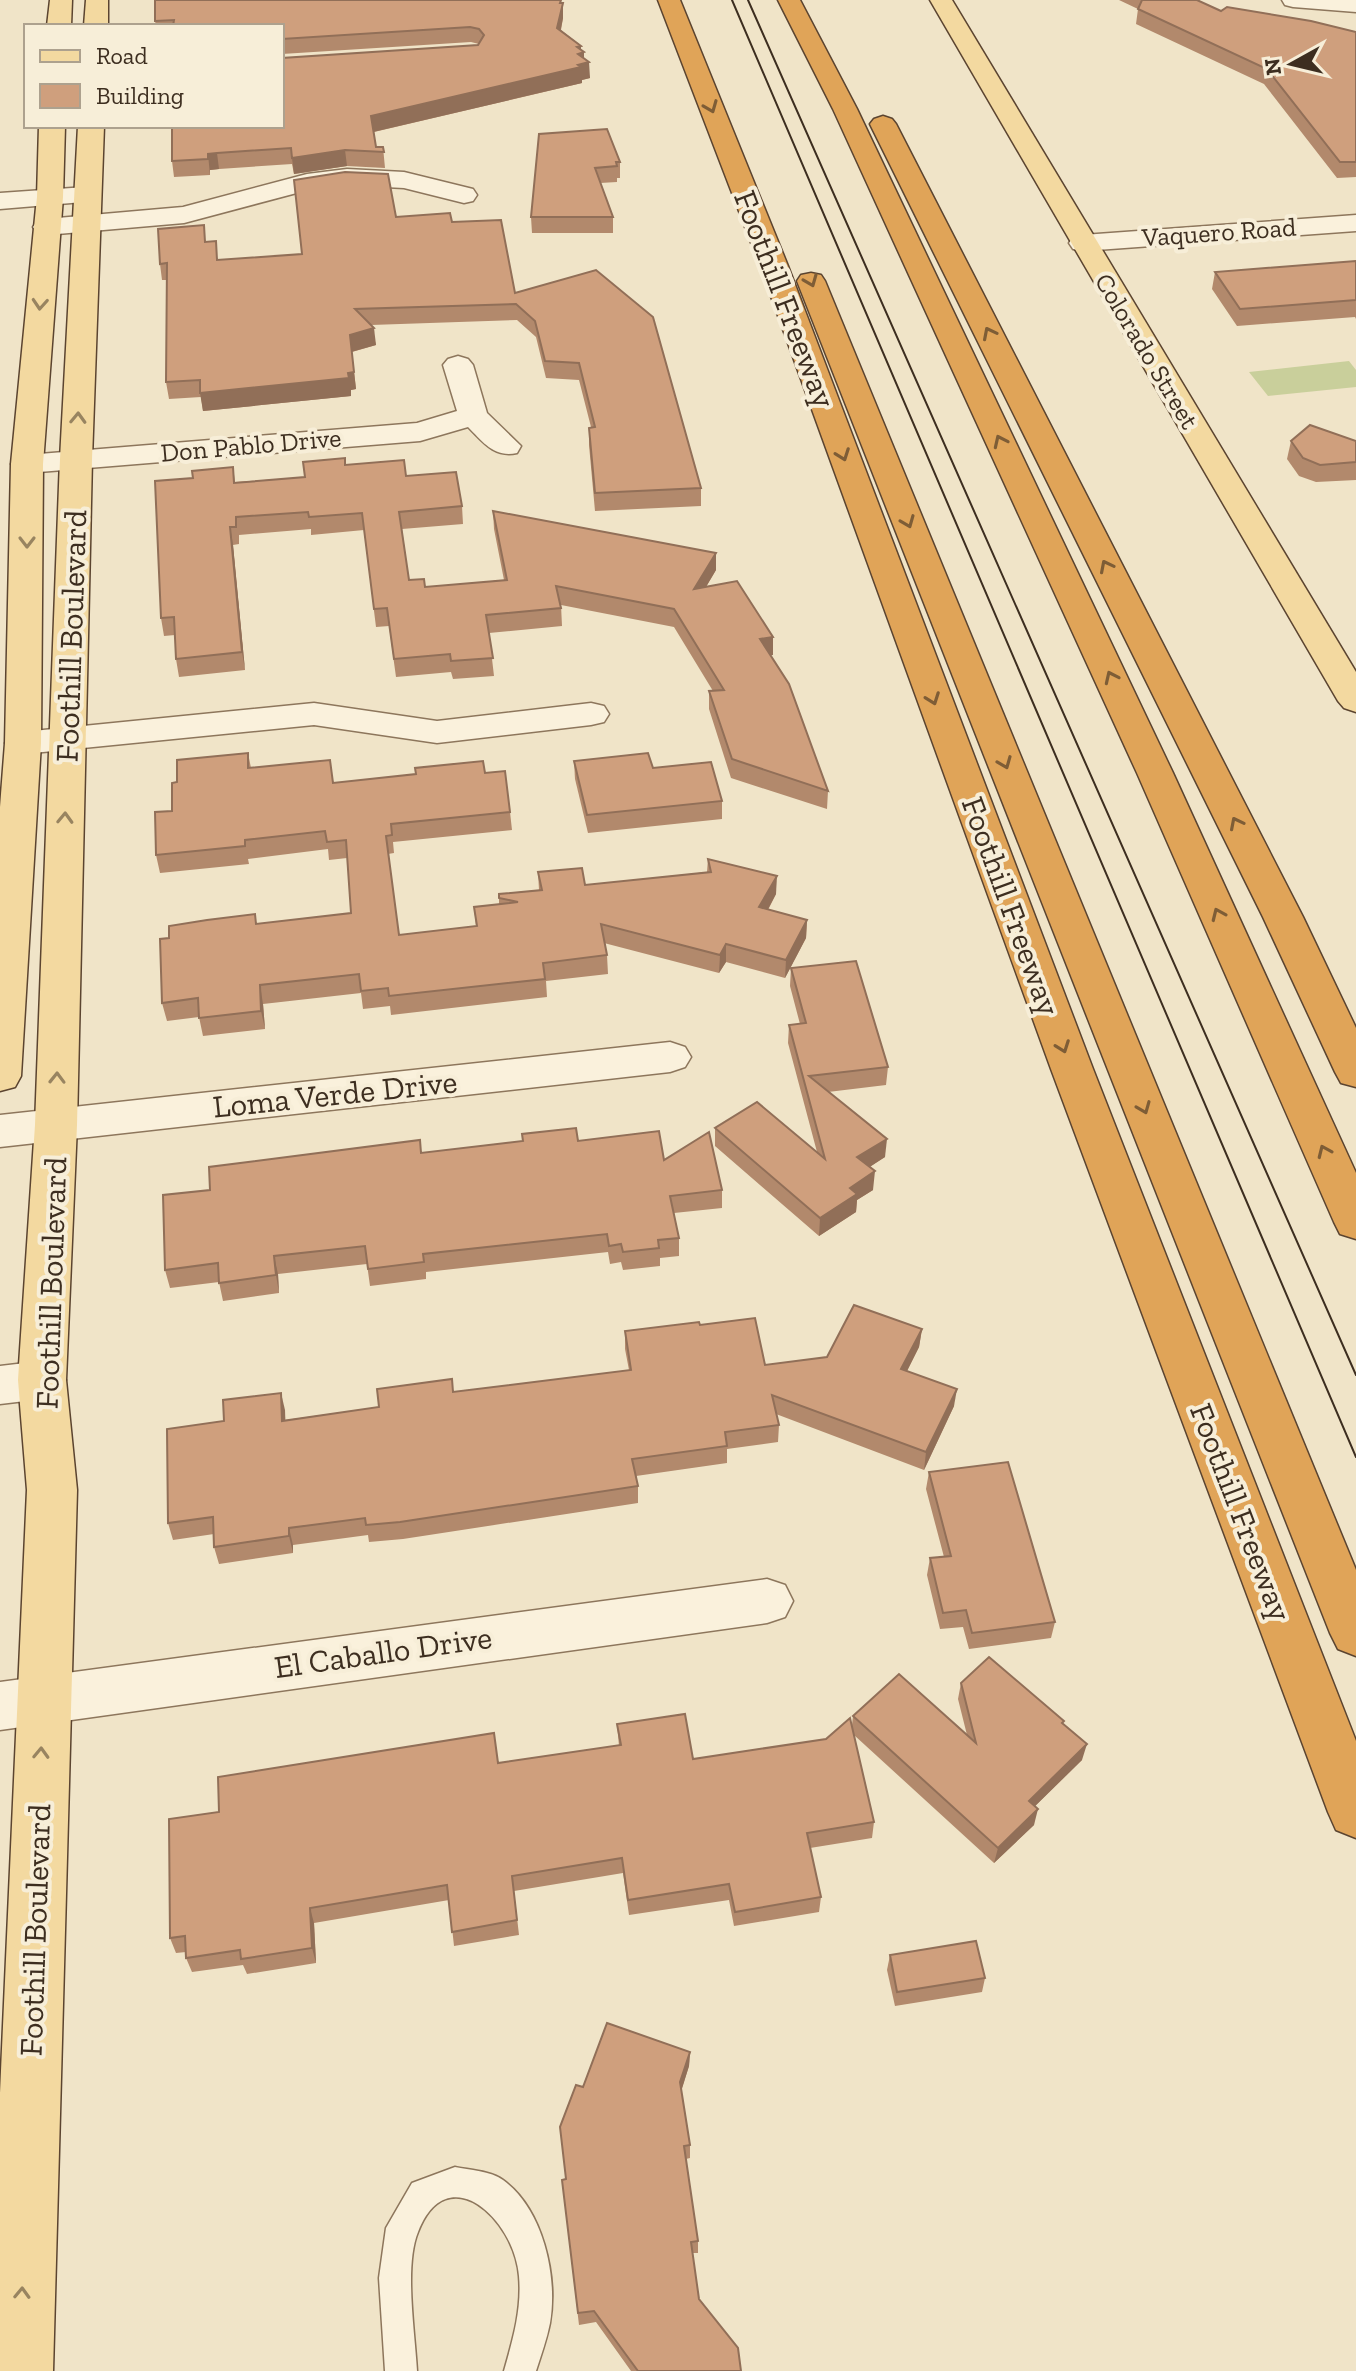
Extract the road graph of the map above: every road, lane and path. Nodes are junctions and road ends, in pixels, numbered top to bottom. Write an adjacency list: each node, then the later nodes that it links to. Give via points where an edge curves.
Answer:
1 (61, 0): 11 (main road)
2 (97, 0): 12 (main road)
3 (649, 0): 10 (highway)
4 (699, 0): 40 (highway, one-way to 40)
5 (789, 0): 37 (highway, one-way to 5, via 1149,759)
6 (821, 0): 30 (highway, one-way to 6)
7 (941, 0): 20 (main road, Colorado Street)
8 (1293, 0): 9 (street)
9 (1356, 5)
10 (675, 17): 42 (highway, Foothill Freeway, one-way to 42, via 774,266 1072,1069)
11 (59, 24)
12 (96, 24)
13 (52, 128): 18 (main road, Foothill Boulevard)
14 (91, 128): 17 (main road, Foothill Boulevard)
15 (464, 195): 17 (street, via 404,180 347,177 307,182 184,215)
16 (0, 201): 18 (street)
17 (86, 210): 18 (street); 24 (main road, Foothill Boulevard, one-way to 17)
18 (48, 212): 25 (main road, Foothill Boulevard, one-way to 25)
19 (1356, 223): 20 (street, Vaquero Road)
20 (1083, 243): 26 (main road, Colorado Street)
21 (458, 365): 22 (street)
22 (473, 416): 23 (street); 24 (street, Don Pablo Drive, via 420,432)
23 (506, 446)
24 (76, 459): 25 (street, Don Pablo Drive); 28 (main road, Foothill Boulevard)
25 (27, 464): 29 (main road, Foothill Boulevard, one-way to 29)
26 (1356, 701)
27 (591, 714): 28 (street, via 437,732 314,714)
28 (67, 739): 29 (street); 35 (main road, Foothill Boulevard, one-way to 28)
29 (23, 743): 34 (main road, Foothill Boulevard)
30 (1283, 917): 31 (highway); 33 (highway)
31 (1356, 1052)
32 (670, 1057): 35 (street, Loma Verde Drive)
33 (1356, 1072)
34 (0, 1076)
35 (56, 1125): 36 (street, Loma Verde Drive); 38 (main road, Foothill Boulevard)
36 (0, 1131)
37 (1356, 1222)
38 (21, 1382): 41 (main road, Foothill Boulevard, via 52,1490)
39 (767, 1601): 41 (street, El Caballo Drive)
40 (1356, 1633)
41 (21, 1703): 43 (main road, Foothill Boulevard, one-way to 41)
42 (1356, 1812)
43 (20, 2371)
44 (401, 2371): 45 (lane, via 395,2278 402,2228 423,2194 455,2182 492,2191 521,2224 535,2274 534,2321)
45 (520, 2371)

